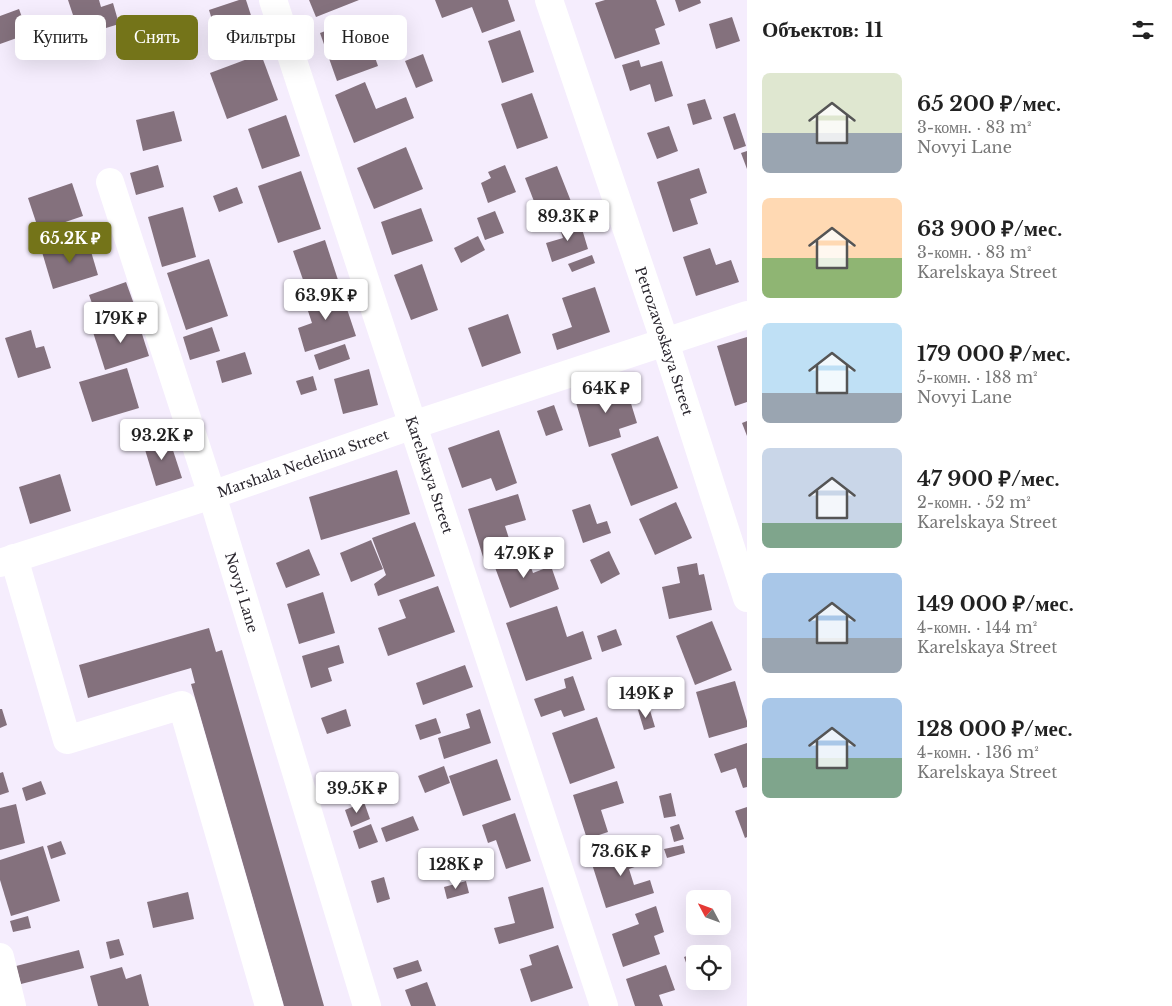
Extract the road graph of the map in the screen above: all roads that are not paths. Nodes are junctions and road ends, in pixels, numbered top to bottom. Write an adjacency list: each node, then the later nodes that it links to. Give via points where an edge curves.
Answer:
1 (273, 0): 6 (street, Karelskaya Street)
2 (549, 0): 5 (street, Petrozavoskaya Street)
3 (110, 182): 7 (street, Novyi Lane)
4 (747, 315): 5 (street, Marshala Nedelina Street)
5 (665, 342): 6 (street, Marshala Nedelina Street); 9 (street, Petrozavoskaya Street)
6 (413, 425): 7 (street, Marshala Nedelina Street); 14 (street, Karelskaya Street)
7 (212, 495): 8 (street, Marshala Nedelina Street); 13 (street, Novyi Lane)
8 (7, 560): 12 (street, via 66,740 182,705)
9 (747, 598)
10 (0, 957): 11 (street)
11 (12, 1006)
12 (269, 1006)
13 (367, 1006)
14 (604, 1006)

